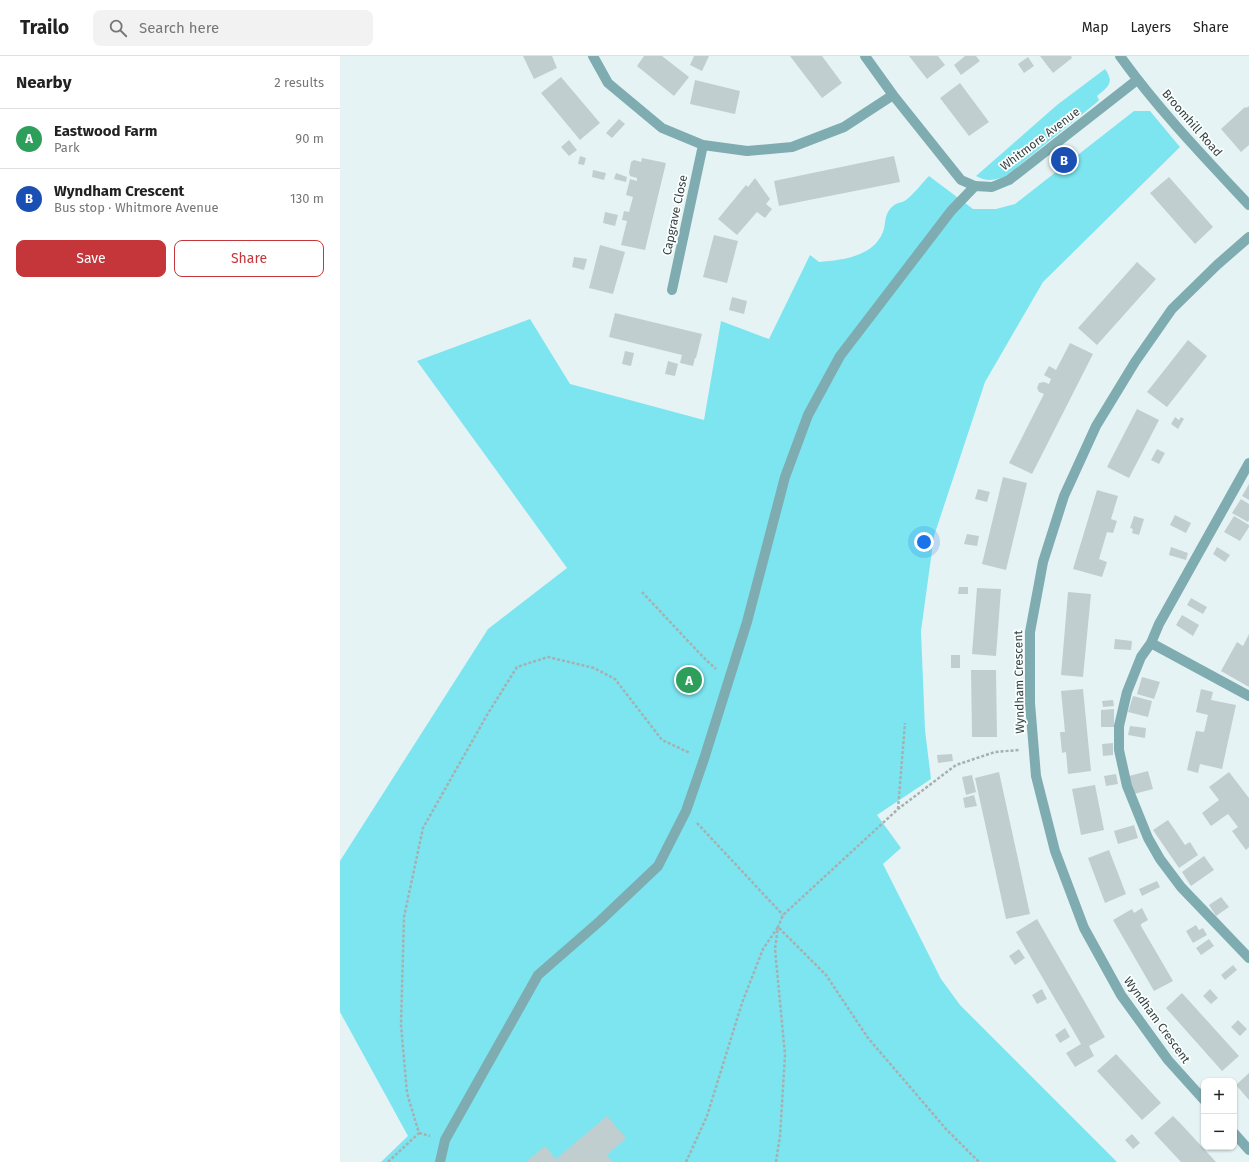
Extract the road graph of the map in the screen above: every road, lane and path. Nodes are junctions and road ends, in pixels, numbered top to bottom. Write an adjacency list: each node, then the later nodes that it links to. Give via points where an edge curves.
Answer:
1 (593, 56): 6 (street, via 608,83 662,128)
2 (865, 56): 5 (street)
3 (1120, 56): 4 (street, Broomhill Road)
4 (1137, 80): 7 (street, Whitmore Avenue, via 1009,180 992,187); 8 (street, Broomhill Road)
5 (893, 94): 6 (street, via 844,127 792,147 746,151); 7 (street, via 961,180)
6 (703, 145): 10 (street, Capgrave Close)
7 (975, 186): 14 (street, via 951,211 840,356 808,415 786,477)
8 (1249, 205)
9 (1249, 237): 17 (street, Wyndham Crescent, via 1172,309 1135,362 1096,426 1064,496 1042,562 1030,632 1030,703)
10 (672, 290)
11 (1249, 463): 13 (street, via 1166,611)
12 (642, 592): 14 (path, via 704,658)
13 (1151, 643): 15 (street); 23 (street, via 1140,656 1127,692 1119,726 1119,750 1127,786 1148,838 1160,859 1181,887)
14 (729, 680): 18 (street)
15 (1249, 696)
16 (904, 723): 19 (path)
17 (1034, 749): 19 (path, via 995,752 956,765); 24 (street, Wyndham Crescent, via 1036,776 1055,851 1084,928 1121,995 1168,1060)
18 (704, 759): 20 (street); 27 (path, via 662,740 615,678 594,668 548,656 517,667 423,828 404,917 401,1025 407,1093 419,1133)
19 (898, 809): 21 (path)
20 (686, 811): 21 (path); 28 (street, via 658,866 538,975 445,1140)
21 (782, 915): 22 (path)
22 (778, 927): 29 (path, via 763,948 742,1003 707,1116); 30 (path, via 775,949 785,1055); 31 (path, via 826,975 868,1038 946,1129)
23 (1249, 958)
24 (1201, 1097)
25 (1237, 1136): 26 (street)
26 (1249, 1150)
27 (388, 1162)
28 (440, 1162)
29 (686, 1162)
30 (776, 1162)
31 (979, 1162)

